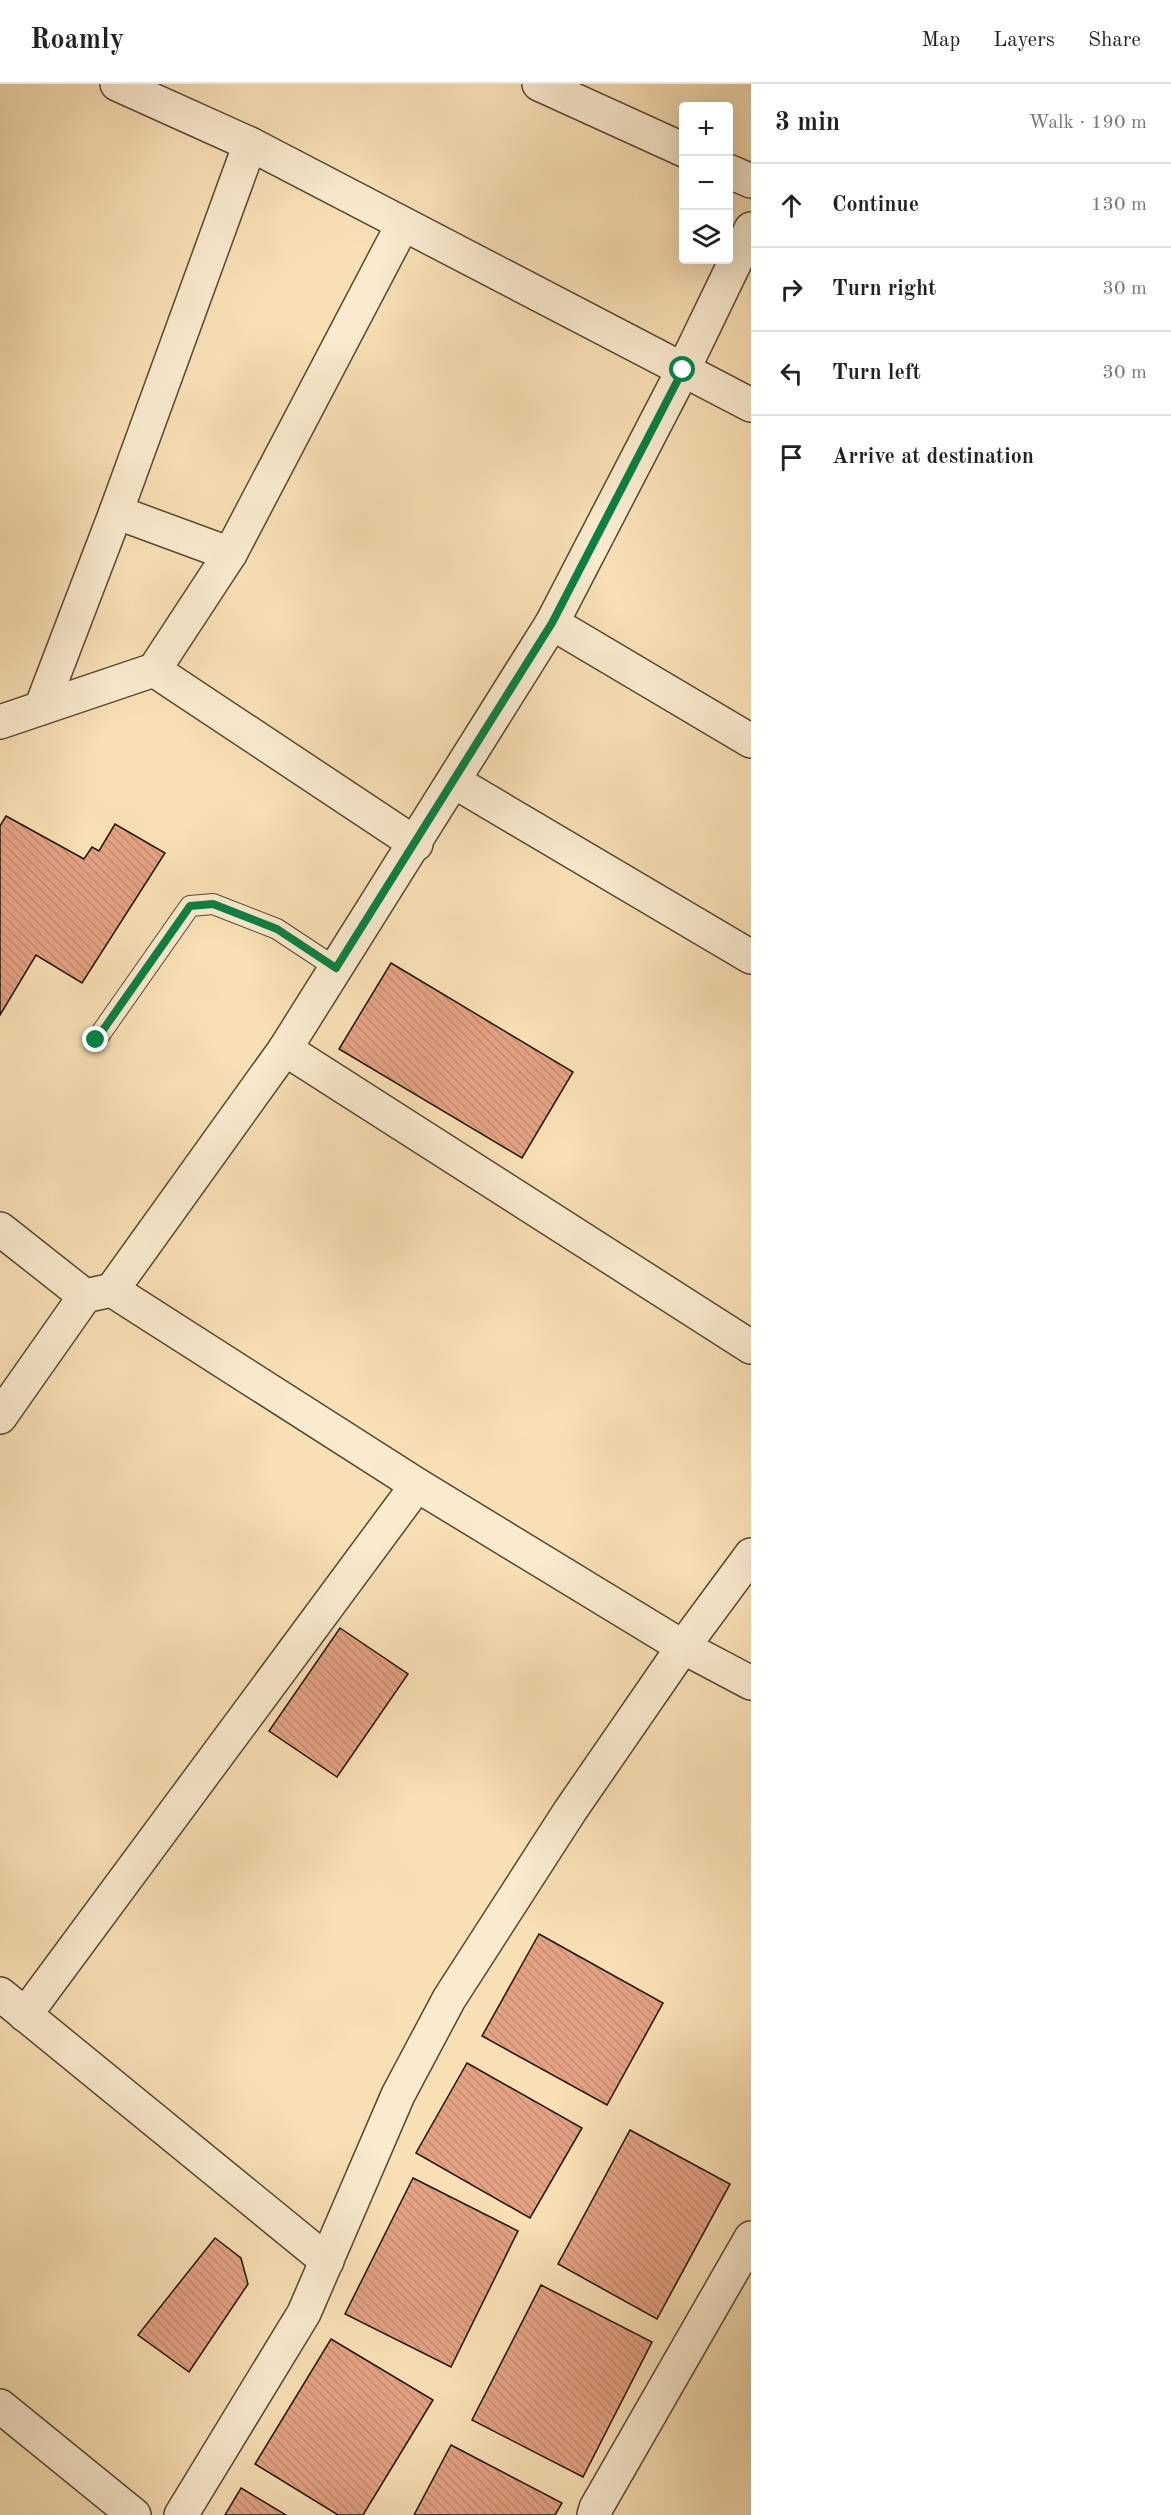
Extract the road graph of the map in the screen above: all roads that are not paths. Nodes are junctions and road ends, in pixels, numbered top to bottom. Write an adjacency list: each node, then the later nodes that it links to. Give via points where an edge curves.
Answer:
1 (117, 84): 3 (street)
2 (539, 84): 4 (street)
3 (250, 144): 7 (street); 11 (street)
4 (679, 148)
5 (733, 173): 6 (street)
6 (751, 182)
7 (403, 224): 9 (street); 12 (street)
8 (751, 229): 9 (street)
9 (683, 370): 10 (street); 13 (street)
10 (751, 405)
11 (116, 512): 12 (street); 15 (street)
12 (230, 554): 14 (street)
13 (552, 623): 17 (street); 18 (street)
14 (154, 670): 15 (street); 19 (street)
15 (41, 708): 16 (street)
16 (0, 722)
17 (751, 741)
18 (455, 782): 19 (street); 20 (street)
19 (416, 844): 21 (street)
20 (751, 957)
21 (336, 968): 22 (lane, via 277,929 213,904 190,906); 23 (street)
22 (96, 1040)
23 (285, 1049): 25 (street); 26 (street)
24 (0, 1228): 25 (street)
25 (98, 1293): 27 (street); 28 (street)
26 (751, 1347)
27 (0, 1417)
28 (417, 1485): 30 (street); 33 (street)
29 (751, 1555): 30 (street)
30 (683, 1647): 31 (street); 35 (street, via 570,1811 449,1999 398,2095)
31 (751, 1683)
32 (0, 1994): 33 (street)
33 (25, 2015): 35 (street)
34 (751, 2238): 39 (street)
35 (327, 2261): 38 (street, via 304,2313)
36 (0, 2406): 37 (street)
37 (134, 2515)
38 (181, 2515)
39 (594, 2515)

